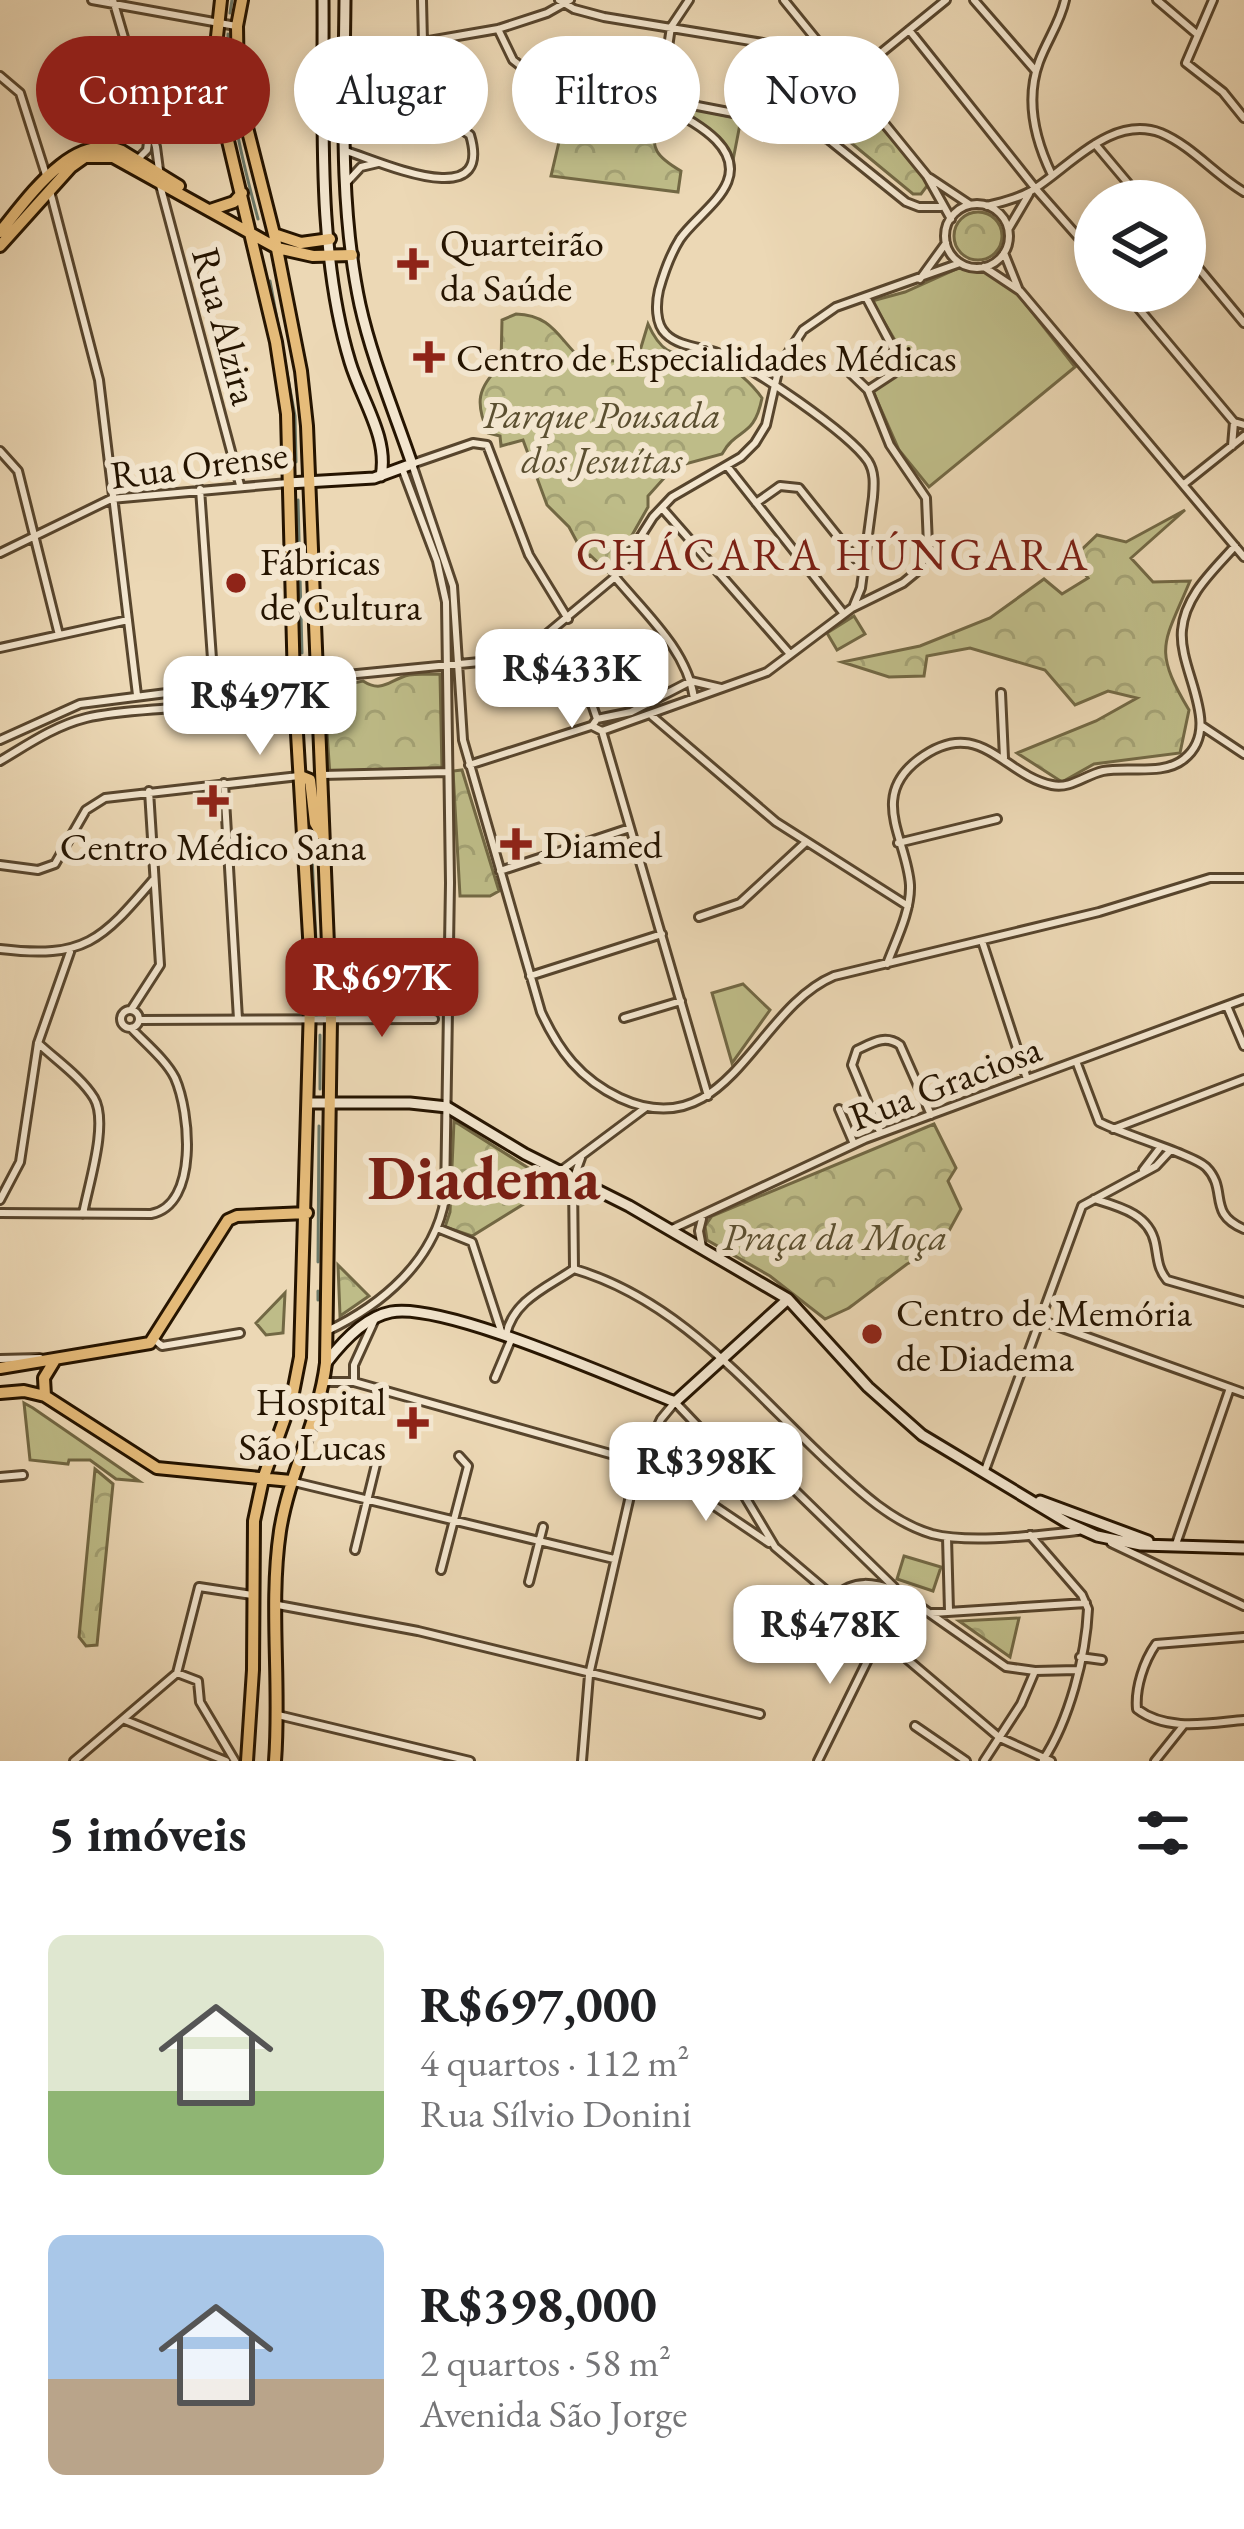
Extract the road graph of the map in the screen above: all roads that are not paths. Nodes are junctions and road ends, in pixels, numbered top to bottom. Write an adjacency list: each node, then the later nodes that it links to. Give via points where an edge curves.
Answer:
1 (92, 0): 15 (street)
2 (220, 0): 18 (main road)
3 (242, 0): 19 (main road)
4 (323, 0): 25 (main road)
5 (345, 0): 45 (main road)
6 (422, 0): 26 (street)
7 (689, 0): 20 (street)
8 (784, 0): 30 (street)
9 (946, 0): 22 (street)
10 (974, 0): 33 (street)
11 (1065, 0): 33 (street)
12 (1156, 0): 23 (street)
13 (1213, 0): 23 (street)
14 (561, 1): 17 (street); 17 (street); 20 (street)
15 (115, 3): 16 (street); 24 (street, Rua Alzira)
16 (140, 4): 18 (street)
17 (547, 13): 21 (street)
18 (217, 24): 19 (street); 56 (main road, via 219,103)
19 (238, 26): 65 (main road, via 241,105)
20 (671, 27): 28 (street); 29 (street)
21 (498, 29): 27 (street); 32 (street)
22 (909, 29): 31 (street); 54 (street)
23 (1198, 34): 36 (street, via 1186,63)
24 (124, 36)
25 (323, 36)
26 (423, 36)
27 (458, 36)
28 (669, 36)
29 (724, 36)
30 (813, 36)
31 (899, 37)
32 (512, 58)
33 (1036, 72): 48 (street, via 1033,116)
34 (0, 76): 53 (street, via 24,103)
35 (700, 107): 59 (street, via 828,139 906,202)
36 (1244, 118)
37 (700, 129): 82 (street, via 724,152 726,189 668,261 658,322 674,339)
38 (899, 141): 50 (street)
39 (148, 144): 46 (street)
40 (155, 144): 49 (street, Rua Alzira)
41 (326, 144): 67 (main road)
42 (332, 144): 45 (main road)
43 (471, 144): 47 (street, via 470,169 456,179)
44 (1095, 144): 48 (street); 51 (street); 55 (street, via 1154,131)
45 (346, 151): 47 (street); 52 (main road)
46 (137, 160): 49 (main road); 53 (main road, via 112,147 86,148)
47 (382, 163): 52 (street)
48 (1052, 175): 54 (street)
49 (155, 176): 53 (main road, via 96,155); 60 (main road); 95 (street, Rua Alzira)
50 (927, 176): 57 (street); 59 (street)
51 (1125, 180)
52 (348, 181): 71 (main road)
53 (49, 185): 63 (main road); 69 (main road); 97 (street, via 99,380)
54 (1033, 189): 58 (street); 62 (street); 64 (street)
55 (1244, 191)
56 (242, 193): 60 (main road); 66 (main road)
57 (970, 205): 58 (street); 61 (street)
58 (987, 206): 62 (street)
59 (941, 207): 61 (street)
60 (209, 211): 66 (main road)
61 (950, 219): 68 (street)
62 (1008, 229): 70 (street)
63 (0, 232)
64 (1074, 233)
65 (274, 234): 66 (main road); 66 (main road); 67 (main road, via 301,244); 72 (main road); 92 (main road, via 301,371)
66 (251, 235): 93 (main road, via 284,385)
67 (330, 239): 72 (main road)
68 (946, 243): 73 (street); 76 (street)
69 (0, 246)
70 (1004, 253): 74 (street); 77 (street)
71 (352, 254): 72 (main road); 89 (main road, via 365,329)
72 (331, 256): 91 (main road, via 343,335 383,449)
73 (960, 263): 74 (street); 76 (street)
74 (984, 267): 77 (street)
75 (1206, 277): 80 (street)
76 (920, 280): 78 (street)
77 (1020, 291): 94 (street)
78 (866, 297): 82 (street, via 803,330); 83 (street, via 903,363)
79 (1142, 312): 84 (street)
80 (1244, 323)
81 (842, 365): 83 (street)
82 (774, 383): 90 (street, via 766,425); 104 (street, via 868,460 874,482)
83 (868, 391): 106 (street, via 890,445 926,499 928,545 914,576)
84 (1234, 422): 85 (street); 87 (street)
85 (1244, 425)
86 (1244, 436): 87 (street)
87 (1232, 446): 94 (street)
88 (0, 452): 100 (street, via 18,471)
89 (407, 466): 91 (main road, Rua Orense); 107 (street, via 487,445 529,555); 113 (street, via 453,586)
90 (727, 466): 98 (street); 99 (street)
91 (380, 476): 92 (main road, Rua Orense)
92 (310, 482): 93 (main road, Rua Orense); 114 (main road)
93 (288, 483): 95 (street, Rua Orense); 116 (main road)
94 (1184, 484): 101 (street)
95 (240, 485): 96 (street, Rua Orense)
96 (200, 489): 97 (street, Rua Orense); 117 (street)
97 (111, 499): 100 (street, Rua Orense); 108 (street)
98 (755, 503): 104 (street, via 794,484); 106 (street)
99 (662, 508): 105 (street); 112 (street)
100 (37, 536): 102 (street, Rua Orense); 109 (street)
101 (1235, 546): 103 (street); 128 (street, via 1196,592 1182,629)
102 (0, 553)
103 (1244, 557)
104 (863, 568): 106 (street)
105 (615, 577): 107 (street); 115 (street)
106 (848, 611): 112 (street)
107 (568, 619): 111 (street)
108 (128, 620): 109 (street); 122 (street)
109 (58, 635): 110 (street)
110 (0, 648)
111 (530, 649): 113 (street); 127 (street, via 573,674)
112 (791, 655): 118 (street)
113 (452, 665): 114 (street); 134 (street); 135 (street)
114 (316, 678): 116 (street); 136 (main road)
115 (691, 681): 118 (street); 123 (street); 124 (street)
116 (294, 683): 120 (street); 137 (main road)
117 (214, 687): 119 (street); 120 (street)
118 (721, 688): 123 (street)
119 (198, 689): 122 (street); 125 (street)
120 (250, 692): 125 (street)
121 (1001, 693): 132 (street)
122 (137, 695): 130 (street, via 63,710)
123 (694, 698): 126 (street)
124 (649, 703): 126 (street); 127 (street)
125 (200, 704): 133 (street, via 83,718)
126 (652, 716): 129 (street); 143 (street)
127 (594, 722): 129 (street); 134 (street)
128 (1202, 726): 131 (street); 132 (street, via 1190,754 1170,767 1101,772 1070,785 1041,781)
129 (602, 731): 141 (street)
130 (0, 740)
131 (1244, 754)
132 (1004, 758): 144 (street, via 960,745 914,762 892,799)
133 (0, 761)
134 (469, 765): 146 (street)
135 (448, 772): 136 (street); 176 (street)
136 (322, 775): 142 (main road)
137 (300, 776): 138 (street); 142 (main road, via 310,780 314,823); 161 (main road)
138 (224, 783): 139 (street); 163 (street)
139 (149, 790): 145 (street, via 93,805 56,865); 147 (street)
140 (997, 819): 144 (street)
141 (630, 828): 146 (street); 151 (street)
142 (324, 838): 164 (main road)
143 (806, 842): 149 (street); 150 (street, via 740,903)
144 (898, 843): 149 (street)
145 (0, 865)
146 (500, 871): 156 (street)
147 (155, 878): 154 (street, via 109,929); 160 (street, via 160,965)
148 (1244, 878): 152 (street, via 1210,878)
149 (908, 906): 155 (street)
150 (700, 916)
151 (662, 934): 156 (street); 158 (street)
152 (982, 941): 155 (street); 171 (street)
153 (0, 949): 154 (street)
154 (70, 952): 168 (street)
155 (887, 964): 173 (street, via 834,976 799,996)
156 (530, 976): 177 (street, via 556,1045 577,1071)
157 (1244, 999): 159 (street, Rua Graciosa)
158 (680, 1001): 162 (street); 173 (street)
159 (1227, 1006): 169 (street); 170 (street, Rua Graciosa)
160 (131, 1010): 166 (street); 167 (street, via 122,1019)
161 (310, 1018): 163 (street); 164 (street); 174 (main road)
162 (624, 1018)
163 (238, 1019): 166 (street)
164 (331, 1019): 165 (street); 175 (main road)
165 (434, 1019)
166 (139, 1020): 167 (street)
167 (131, 1028): 193 (street, via 176,1082 187,1160 176,1195 160,1212)
168 (38, 1043): 190 (street, via 20,1162); 193 (street, via 99,1109)
169 (1244, 1046)
170 (1076, 1061): 171 (street, Rua Graciosa); 180 (street, via 1094,1113)
171 (1027, 1079): 179 (street, Rua Graciosa)
172 (1244, 1079): 180 (street)
173 (708, 1096): 177 (street)
174 (309, 1103): 175 (main road); 192 (main road)
175 (330, 1103): 176 (main road); 204 (main road)
176 (447, 1107): 186 (main road); 195 (street)
177 (646, 1108): 185 (street)
178 (839, 1109): 182 (street)
179 (931, 1115): 181 (street, Rua Graciosa); 181 (street, via 900,1046 877,1040 857,1050 852,1065)
180 (1112, 1129): 183 (street)
181 (880, 1133): 182 (street, Rua Graciosa)
182 (854, 1144): 194 (street, Rua Graciosa)
183 (1159, 1148): 184 (street); 187 (street)
184 (1169, 1152): 187 (street); 196 (street, via 1207,1168 1221,1214)
185 (581, 1158): 186 (street); 188 (street)
186 (558, 1172): 188 (main road)
187 (1141, 1173): 189 (street)
188 (573, 1180): 197 (main road); 199 (street)
189 (1091, 1198): 201 (street, via 1144,1219 1167,1280); 203 (street, via 1078,1213)
190 (0, 1200)
191 (0, 1213): 193 (street)
192 (307, 1213): 207 (main road, via 237,1216 213,1227); 231 (main road, via 302,1340)
193 (83, 1214)
194 (704, 1216): 197 (street, Rua Graciosa); 198 (street)
195 (437, 1228): 204 (street, via 390,1291); 206 (street, via 472,1242)
196 (1244, 1229)
197 (670, 1230): 198 (main road)
198 (703, 1249): 200 (main road)
199 (574, 1269): 206 (street, via 520,1306); 210 (street, via 671,1315)
200 (788, 1299): 210 (main road); 228 (main road, via 910,1426)
201 (1244, 1302)
202 (375, 1319): 206 (main road, via 410,1312); 211 (main road); 216 (street)
203 (1040, 1320): 217 (street); 228 (street)
204 (327, 1331): 211 (main road)
205 (240, 1333): 207 (street, via 162,1346)
206 (506, 1338): 213 (street); 221 (main road)
207 (155, 1340): 209 (main road)
208 (0, 1359): 209 (street)
209 (52, 1360): 212 (main road); 214 (main road)
210 (722, 1360): 221 (main road); 242 (street, via 863,1495)
211 (326, 1363): 215 (main road)
212 (0, 1368)
213 (495, 1378)
214 (43, 1382): 218 (main road); 220 (main road)
215 (324, 1382): 216 (street); 232 (main road)
216 (354, 1382): 226 (street)
217 (1230, 1388): 219 (street); 247 (street)
218 (0, 1390): 220 (main road)
219 (1244, 1393)
220 (45, 1396): 231 (main road, via 157,1468)
221 (675, 1402): 223 (street); 236 (street, via 711,1440)
222 (733, 1430): 253 (street)
223 (651, 1440): 226 (street); 227 (street)
224 (378, 1456): 235 (street)
225 (459, 1456): 237 (street, via 467,1466)
226 (639, 1462): 233 (street)
227 (658, 1468): 233 (street); 236 (street)
228 (984, 1473): 234 (main road)
229 (22, 1474): 230 (street)
230 (0, 1477)
231 (263, 1480): 232 (main road); 254 (main road)
232 (291, 1481): 235 (street); 257 (main road)
233 (633, 1485): 250 (street)
234 (1029, 1498): 239 (main road); 240 (main road)
235 (368, 1500): 237 (street); 249 (street)
236 (739, 1509): 246 (street); 246 (street)
237 (453, 1520): 244 (street); 251 (street)
238 (542, 1527): 244 (street)
239 (1083, 1530): 240 (main road); 241 (street); 243 (main road)
240 (1111, 1530): 245 (main road)
241 (1030, 1535): 242 (street); 256 (street)
242 (947, 1536): 259 (street)
243 (1097, 1536): 245 (main road); 258 (street)
244 (539, 1541): 250 (street); 252 (street)
245 (1160, 1546): 247 (main road)
246 (775, 1547): 255 (street)
247 (1175, 1547): 248 (main road)
248 (1244, 1548)
249 (355, 1550)
250 (615, 1560): 268 (street)
251 (441, 1570)
252 (529, 1582)
253 (898, 1592): 255 (street, via 870,1582); 260 (street)
254 (252, 1595): 267 (street, via 197,1589); 279 (main road)
255 (835, 1598): 261 (street)
256 (1087, 1603): 259 (street); 263 (street)
257 (278, 1605): 268 (street); 270 (main road)
258 (1244, 1606)
259 (949, 1611): 260 (street)
260 (928, 1613): 266 (street, via 1006,1666)
261 (880, 1635): 275 (street); 283 (street)
262 (1244, 1637): 273 (street, via 1153,1647 1137,1709)
263 (1080, 1657): 264 (street); 265 (street)
264 (1102, 1660)
265 (1077, 1670): 266 (street); 276 (street)
266 (1036, 1671): 275 (street)
267 (177, 1673): 271 (street); 278 (street, via 198,1681 200,1702)
268 (590, 1676): 269 (street); 282 (street)
269 (760, 1714)
270 (278, 1715): 280 (main road); 281 (street)
271 (124, 1720): 277 (street); 278 (street)
272 (1244, 1720): 273 (street)
273 (1184, 1725): 286 (street)
274 (915, 1726): 284 (street)
275 (1000, 1738): 276 (street); 285 (street)
276 (1046, 1760)
277 (74, 1761)
278 (231, 1761)
279 (247, 1761)
280 (274, 1761)
281 (470, 1761)
282 (582, 1761)
283 (818, 1761)
284 (966, 1761)
285 (984, 1761)
286 (1155, 1761)

